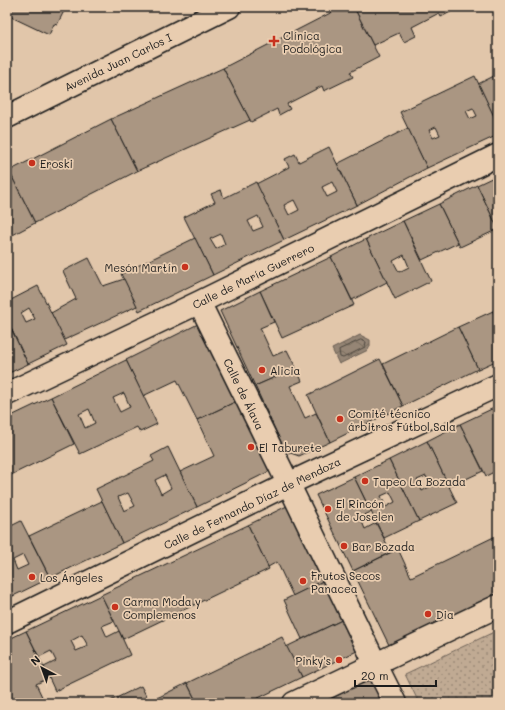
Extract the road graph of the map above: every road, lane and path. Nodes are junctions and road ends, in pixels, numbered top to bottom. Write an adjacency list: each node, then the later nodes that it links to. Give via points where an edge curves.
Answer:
1 (229, 7): 2 (street, Avenida Juan Carlos I)
2 (7, 117)
3 (498, 155): 6 (street, Calle de María Guerrero)
4 (202, 308): 10 (street, Calle de Álava)
5 (498, 385): 8 (street, Calle de Fernando Díaz de Mendoza, via 288,484)
6 (7, 394)
7 (498, 606): 9 (street)
8 (7, 622)
9 (294, 703)
10 (395, 703)

